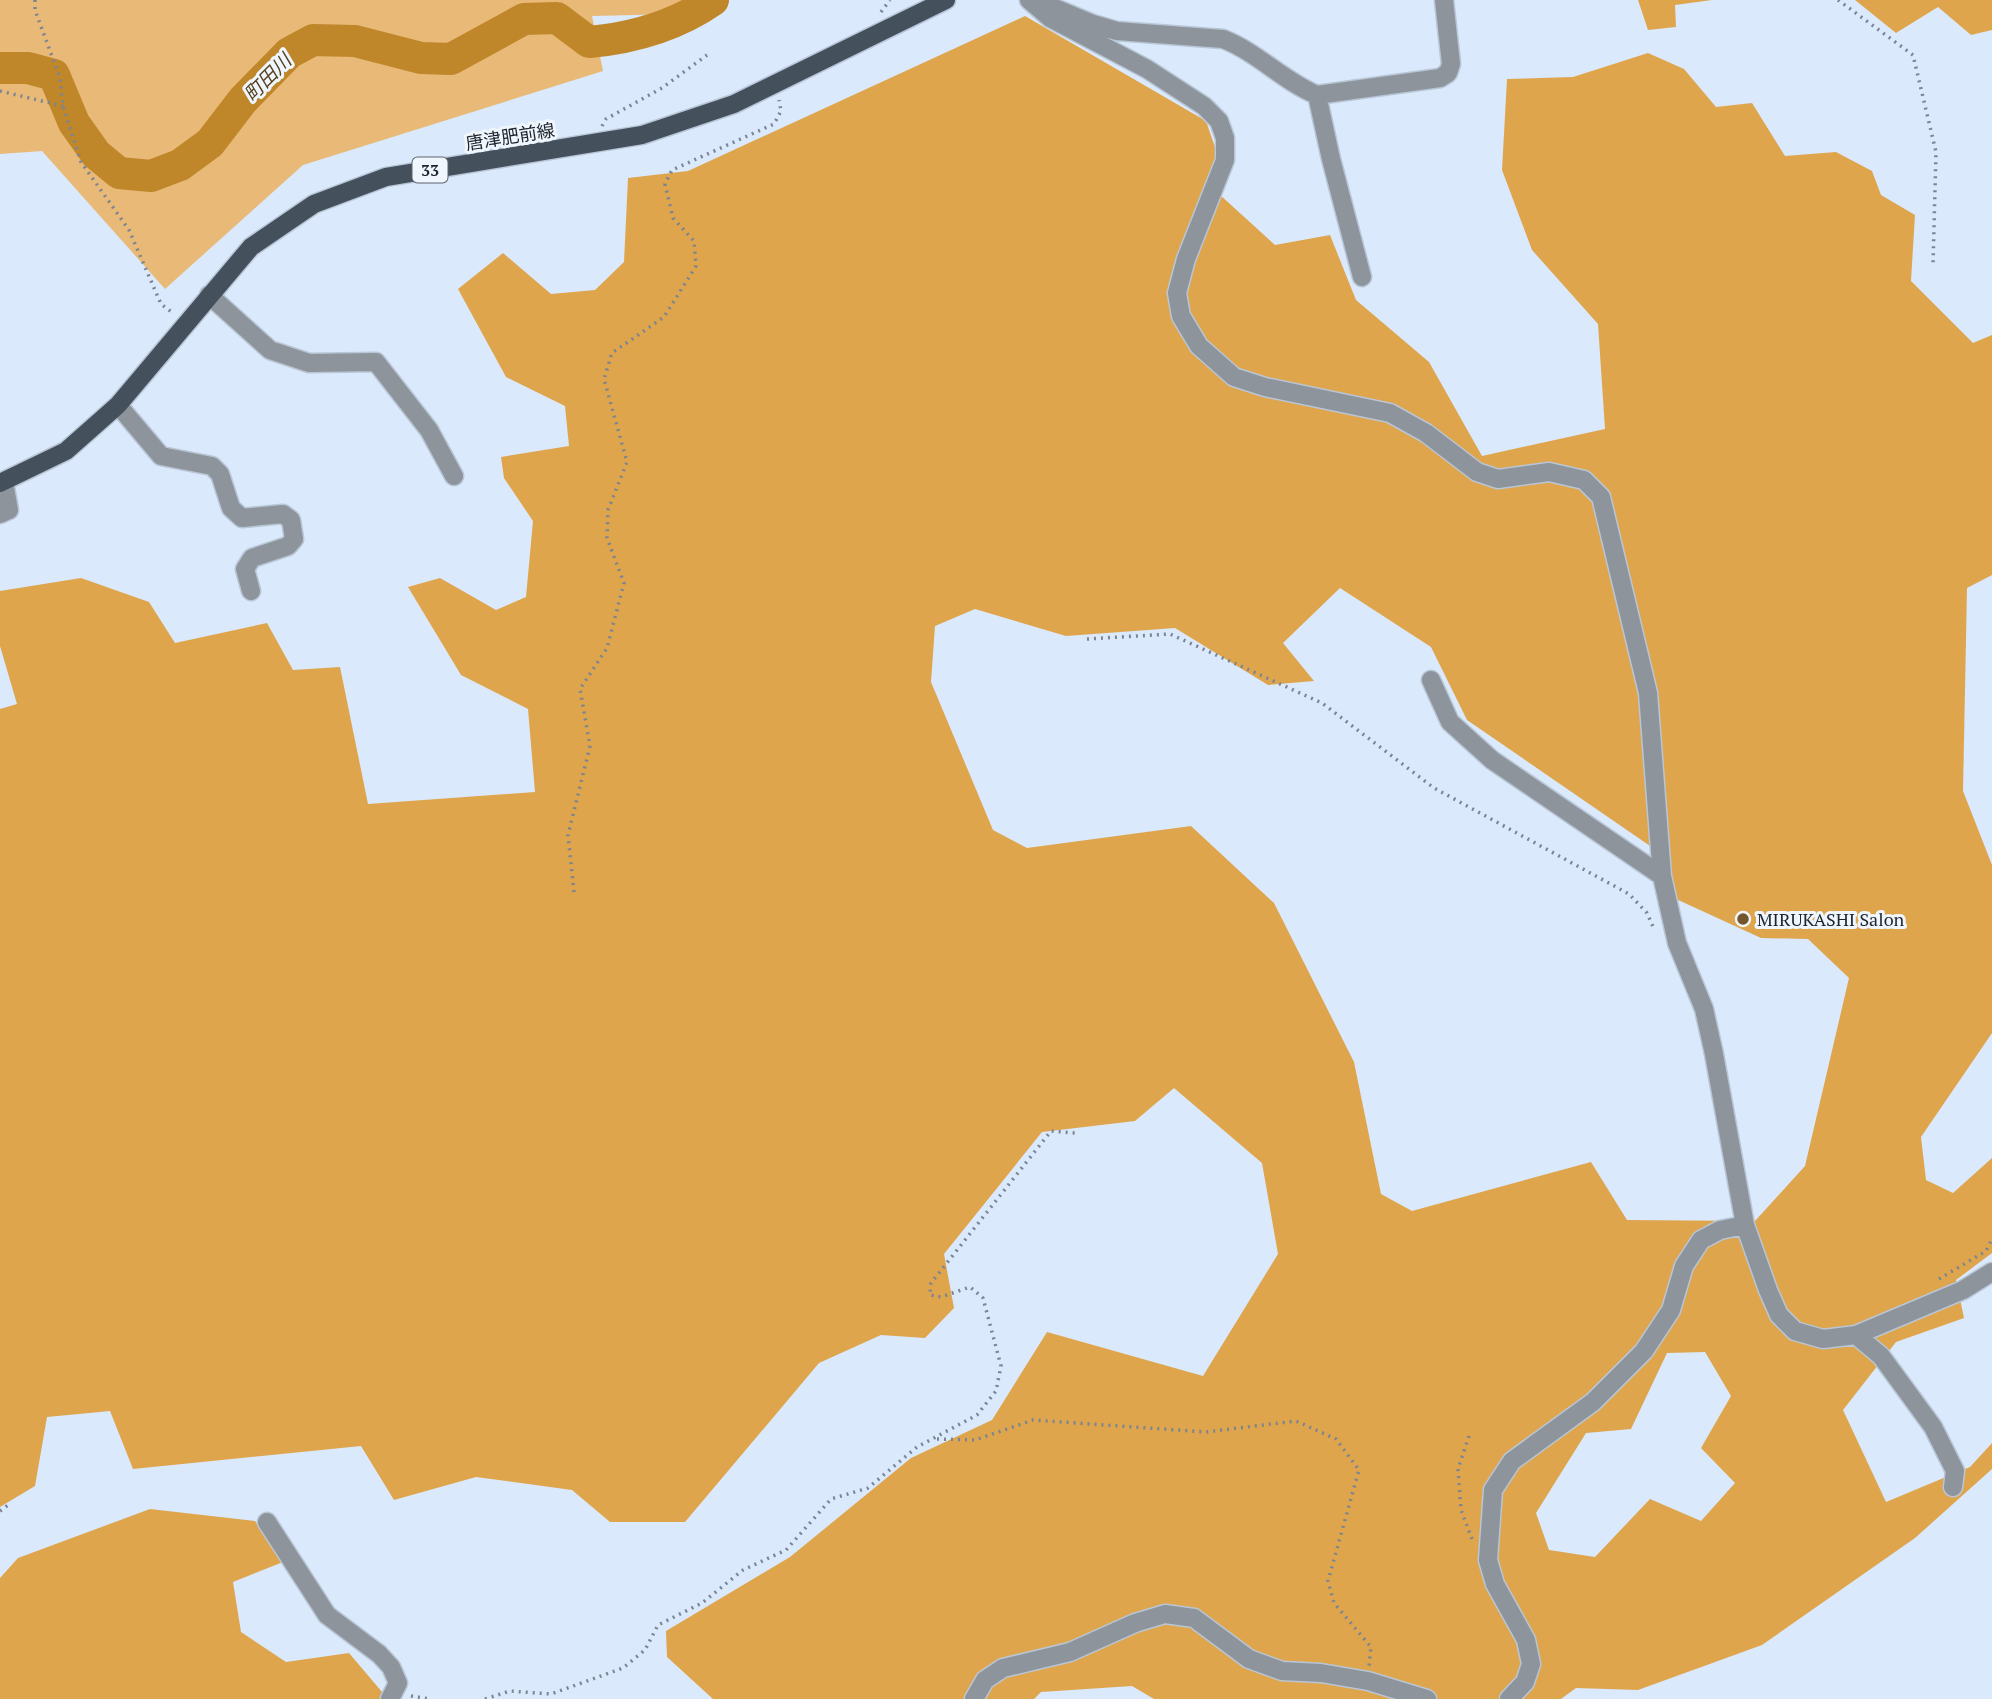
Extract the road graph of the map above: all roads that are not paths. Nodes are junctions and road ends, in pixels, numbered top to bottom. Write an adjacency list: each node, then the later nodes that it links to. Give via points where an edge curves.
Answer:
1 (946, 0): 7 (main road, 唐津肥前線 / 33, via 734,104 642,135 386,177 314,204 251,247)
2 (1029, 0): 14 (street, via 1050,18 1147,69 1205,106 1219,121 1225,160 1177,293 1181,316 1199,346 1234,377 1390,413 1426,433 1477,472 1498,479 1549,472 1584,480 1601,497 1648,693)
3 (1036, 0): 5 (street, via 1117,31 1223,39)
4 (1444, 0): 5 (street, via 1448,73 1440,78)
5 (1317, 94): 6 (street)
6 (1362, 277)
7 (209, 295): 8 (main road, 唐津肥前線 / 33); 9 (street, via 271,350 309,363 376,362 429,430)
8 (118, 405): 10 (main road, 唐津肥前線 / 33, via 66,451); 12 (street, via 161,456 212,466 220,474 231,508 242,518 283,514 291,520 294,539 288,546 252,558 245,569)
9 (454, 476)
10 (2, 483): 11 (street, via 9,510)
11 (0, 514)
12 (251, 591)
13 (1431, 680): 14 (street, via 1450,722 1492,760)
14 (1662, 876): 15 (street, via 1677,943 1712,1042)
15 (1745, 1225): 17 (street, via 1779,1315 1795,1331 1823,1339); 23 (street, via 1701,1240 1685,1266 1671,1310 1644,1351 1593,1402 1512,1461 1493,1490 1488,1560 1495,1584 1526,1640 1531,1664 1525,1682)
16 (1992, 1272): 17 (street, via 1963,1290)
17 (1856, 1335): 18 (street, via 1881,1356 1933,1427 1955,1471)
18 (1954, 1488)
19 (267, 1522): 20 (street, via 327,1615 391,1667 398,1683)
20 (390, 1699)
21 (974, 1699): 22 (street, via 985,1680 1003,1668 1070,1652 1165,1614 1194,1618 1249,1659 1282,1671 1368,1681)
22 (1427, 1699)
23 (1509, 1699)

